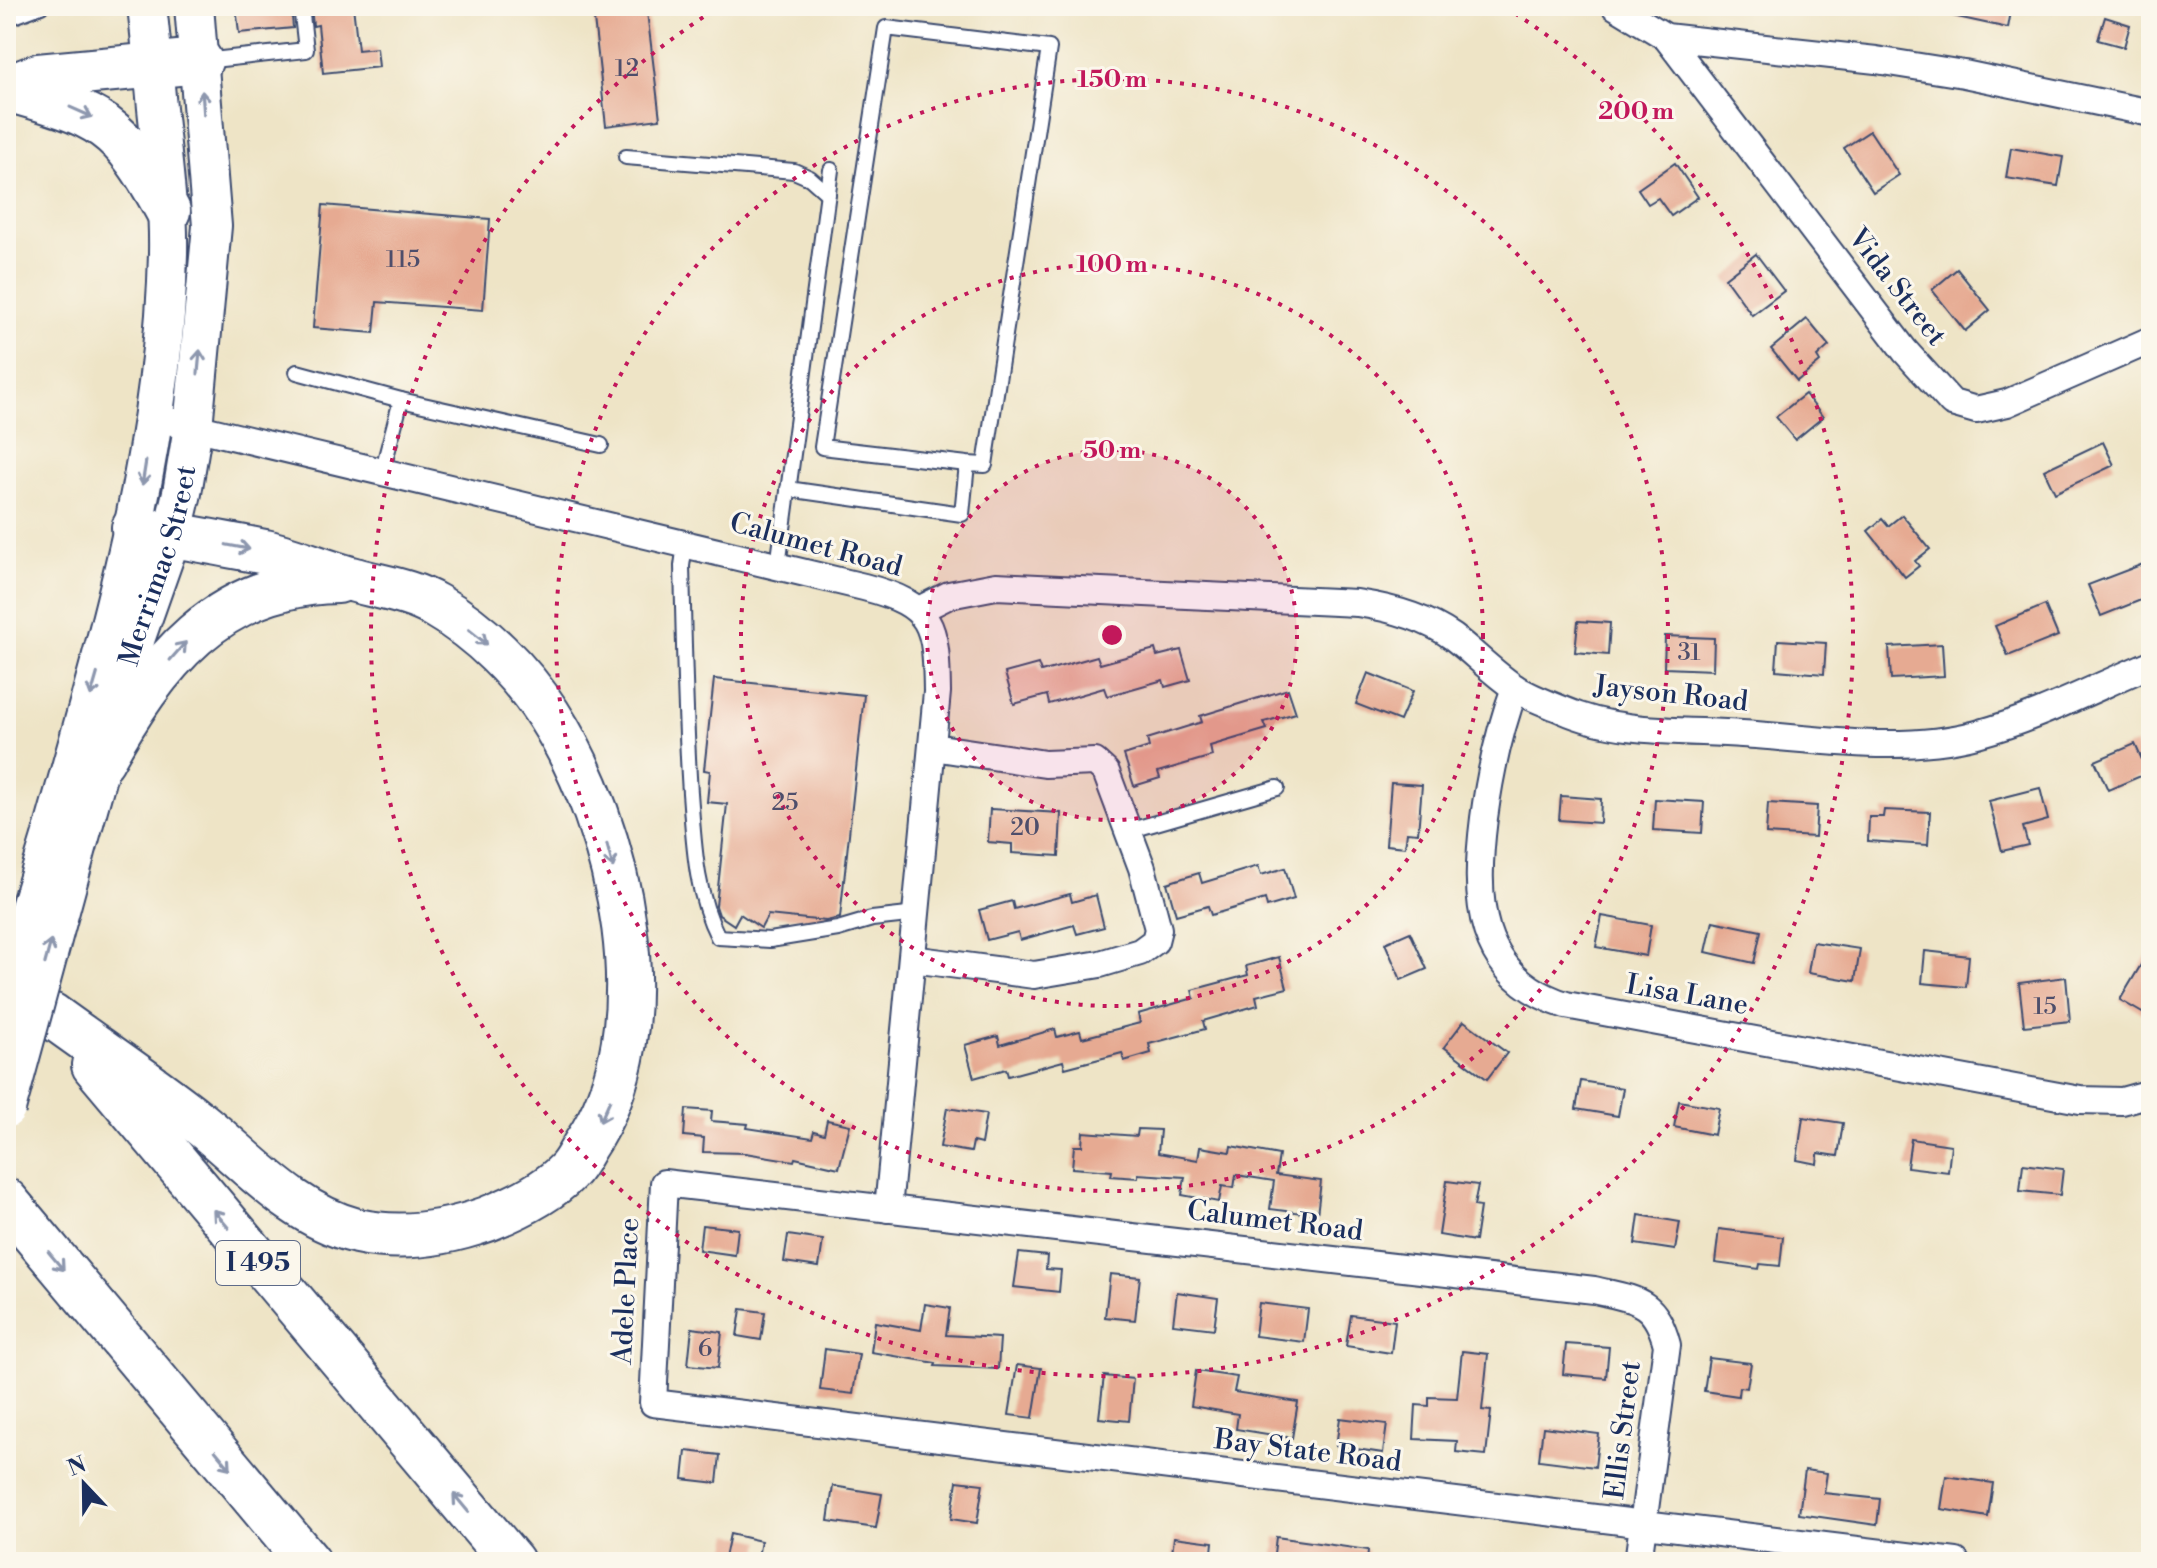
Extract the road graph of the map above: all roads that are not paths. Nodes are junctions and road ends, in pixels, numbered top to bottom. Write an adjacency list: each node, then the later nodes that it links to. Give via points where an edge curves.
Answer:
1 (41, 6): 6 (lane)
2 (147, 6): 9 (main road, Merrimac Street)
3 (194, 6): 8 (main road, Merrimac Street)
4 (301, 6): 8 (lane, via 306,50)
5 (1615, 6): 7 (street)
6 (6, 19)
7 (1666, 37): 11 (street, via 1876,60); 16 (street, Vida Street, via 1905,351 1952,403 1976,410 2007,403)
8 (200, 61): 9 (highway); 20 (main road, Merrimac Street, one-way to 8, via 212,226)
9 (154, 66): 10 (highway, via 38,76); 15 (main road, Merrimac Street)
10 (6, 89): 15 (highway, one-way to 15, via 93,117 145,168)
11 (2151, 113)
12 (626, 157): 14 (lane, via 794,171)
13 (831, 170): 14 (lane)
14 (828, 194): 24 (lane)
15 (168, 211): 19 (main road, Merrimac Street)
16 (2151, 340)
17 (297, 372): 18 (lane)
18 (401, 400): 21 (lane); 23 (lane)
19 (152, 417): 20 (street, Calumet Road); 25 (main road, Merrimac Street, one-way to 25)
20 (193, 427): 23 (street, Calumet Road); 25 (main road, Merrimac Street, via 182,493)
21 (601, 445)
22 (967, 464): 22 (lane, via 822,447 886,28 1049,48 985,465); 24 (lane, via 962,514)
23 (382, 472): 26 (street, Calumet Road)
24 (788, 489): 27 (lane)
25 (153, 532): 28 (highway, one-way to 28, via 268,553); 33 (main road, Merrimac Street, via 136,637); 36 (main road, Merrimac Street, one-way to 36, via 114,616)
26 (685, 544): 27 (street, Calumet Road); 37 (lane, via 684,654 696,867 706,913 718,937 770,940)
27 (778, 566): 29 (street, Calumet Road, via 887,593)
28 (357, 581): 33 (highway, one-way to 28, via 161,671 191,637 227,610 290,585); 41 (highway, one-way to 41, via 436,605 511,667 548,713 602,825 627,942 626,1033 613,1093 568,1171 511,1210 472,1224 398,1237 356,1230 296,1203 196,1120)
29 (919, 610): 31 (street, Jayson Road, via 964,590 1013,585 1357,603 1431,624); 32 (street, Calumet Road, via 931,628 935,649)
30 (2151, 664): 31 (street, Jayson Road, via 1994,728 1916,743 1619,726 1568,713)
31 (1515, 688): 42 (street, Lisa Lane, via 1491,768 1478,883 1492,942 1509,969 1534,991 1566,1005 2080,1100 2122,1101)
32 (933, 747): 35 (street, via 1045,764 1095,762 1106,772); 37 (street, Calumet Road)
33 (102, 760): 36 (main road, Merrimac Street)
34 (1277, 788): 35 (lane)
35 (1128, 831): 38 (street, via 1158,929 1155,941 1140,952 1034,975)
36 (66, 836): 40 (main road, Merrimac Street, bridge); 43 (main road, Merrimac Street, one-way to 36, bridge)
37 (917, 914): 38 (street, Calumet Road)
38 (912, 959): 46 (street, Calumet Road)
39 (6, 962): 41 (highway, I 495)
40 (6, 987)
41 (51, 1015): 51 (highway, I 495, one-way to 41)
42 (2151, 1093)
43 (6, 1109)
44 (664, 1183): 46 (street, Calumet Road); 48 (street, Adele Place)
45 (6, 1201): 50 (highway, one-way to 50)
46 (888, 1209): 47 (street, Calumet Road, via 1594,1290)
47 (1652, 1310): 49 (street, Ellis Street, via 1667,1345)
48 (653, 1403): 49 (street, Bay State Road)
49 (1643, 1524): 52 (street, Ellis Street); 53 (street, Bay State Road)
50 (308, 1562)
51 (512, 1562)
52 (1638, 1562)
53 (1956, 1562)

